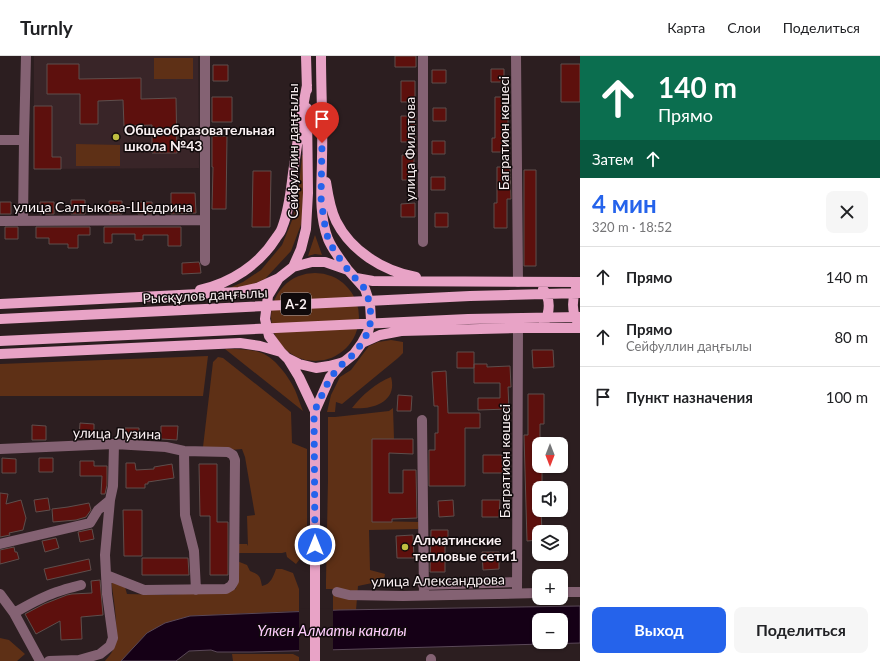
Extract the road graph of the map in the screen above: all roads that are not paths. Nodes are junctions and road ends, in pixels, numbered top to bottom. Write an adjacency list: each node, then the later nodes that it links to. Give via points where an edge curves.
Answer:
1 (26, 56): 9 (street)
2 (205, 56): 11 (street)
3 (306, 56): 7 (main road, Сейфуллин даңғылы)
4 (321, 56): 10 (main road, Сейфуллин даңғылы)
5 (423, 56): 14 (street, улица Филатова)
6 (516, 56): 20 (street, Багратион көшесі)
7 (306, 84): 16 (main road, Сейфуллин даңғылы, via 306,228 301,249); 24 (main road, via 289,205 282,229 269,248 250,267 214,287)
8 (0, 140): 9 (street)
9 (24, 140): 13 (street)
10 (322, 157): 17 (main road, Сейфуллин даңғылы, via 321,198 328,239); 19 (main road, via 335,219 352,244 392,271)
11 (205, 220): 13 (street, улица Салтыкова-Щедрина); 15 (street)
12 (0, 221): 13 (street, улица Салтыкова-Щедрина)
13 (23, 221)
14 (423, 242)
15 (205, 261)
16 (292, 267): 17 (main road, via 325,262); 18 (main road)
17 (352, 274): 19 (main road, via 373,281); 33 (main road, via 365,289 370,304 371,320)
18 (279, 278): 24 (main road, via 257,288 239,292); 35 (main road, via 268,296 265,319 269,336)
19 (434, 281): 20 (main road)
20 (518, 282): 21 (main road)
21 (535, 282): 22 (main road); 31 (main road, via 546,292 548,299 548,314)
22 (580, 283): 28 (main road, via 576,287 572,306)
23 (580, 294): 27 (main road, Рысқұлов даңғылы / A-2, via 462,296)
24 (179, 295): 25 (main road)
25 (0, 304)
26 (580, 317): 32 (main road, A-2, via 468,318)
27 (0, 319)
28 (580, 324)
29 (518, 328): 31 (main road); 33 (main road, via 401,331 380,335); 45 (street, Багратион көшесі)
30 (580, 328): 31 (main road)
31 (539, 329)
32 (0, 341)
33 (362, 343): 36 (main road)
34 (0, 354): 35 (main road, via 240,343 260,346)
35 (284, 355): 36 (main road, via 299,364 316,368); 37 (main road, via 299,377)
36 (344, 362): 37 (main road, via 330,378)
37 (314, 412): 58 (main road)
38 (422, 420): 48 (street)
39 (114, 444): 40 (street, улица Лузина); 41 (street, улица Лузина, via 166,447); 42 (street)
40 (0, 449)
41 (184, 451): 47 (street, via 185,515 194,551); 47 (street, улица Лузина, via 228,452 235,460 234,581 226,589)
42 (110, 500): 43 (street, via 98,510 90,522); 44 (street, via 105,555)
43 (0, 544)
44 (106, 575): 47 (street, via 144,590); 57 (street, via 113,638 110,646 100,654 78,660)
45 (518, 582): 48 (street); 52 (street, Багратион көшесі)
46 (81, 585): 55 (street, via 60,590)
47 (196, 590)
48 (423, 590): 49 (street, улица Александрова, via 403,596 349,595); 52 (street, улица Александрова)
49 (337, 592)
50 (568, 592): 51 (street)
51 (580, 592)
52 (518, 593): 53 (street, улица Александрова)
53 (532, 593)
54 (0, 594): 55 (street)
55 (14, 613): 56 (street)
56 (40, 661)
57 (49, 661)
58 (315, 661)

